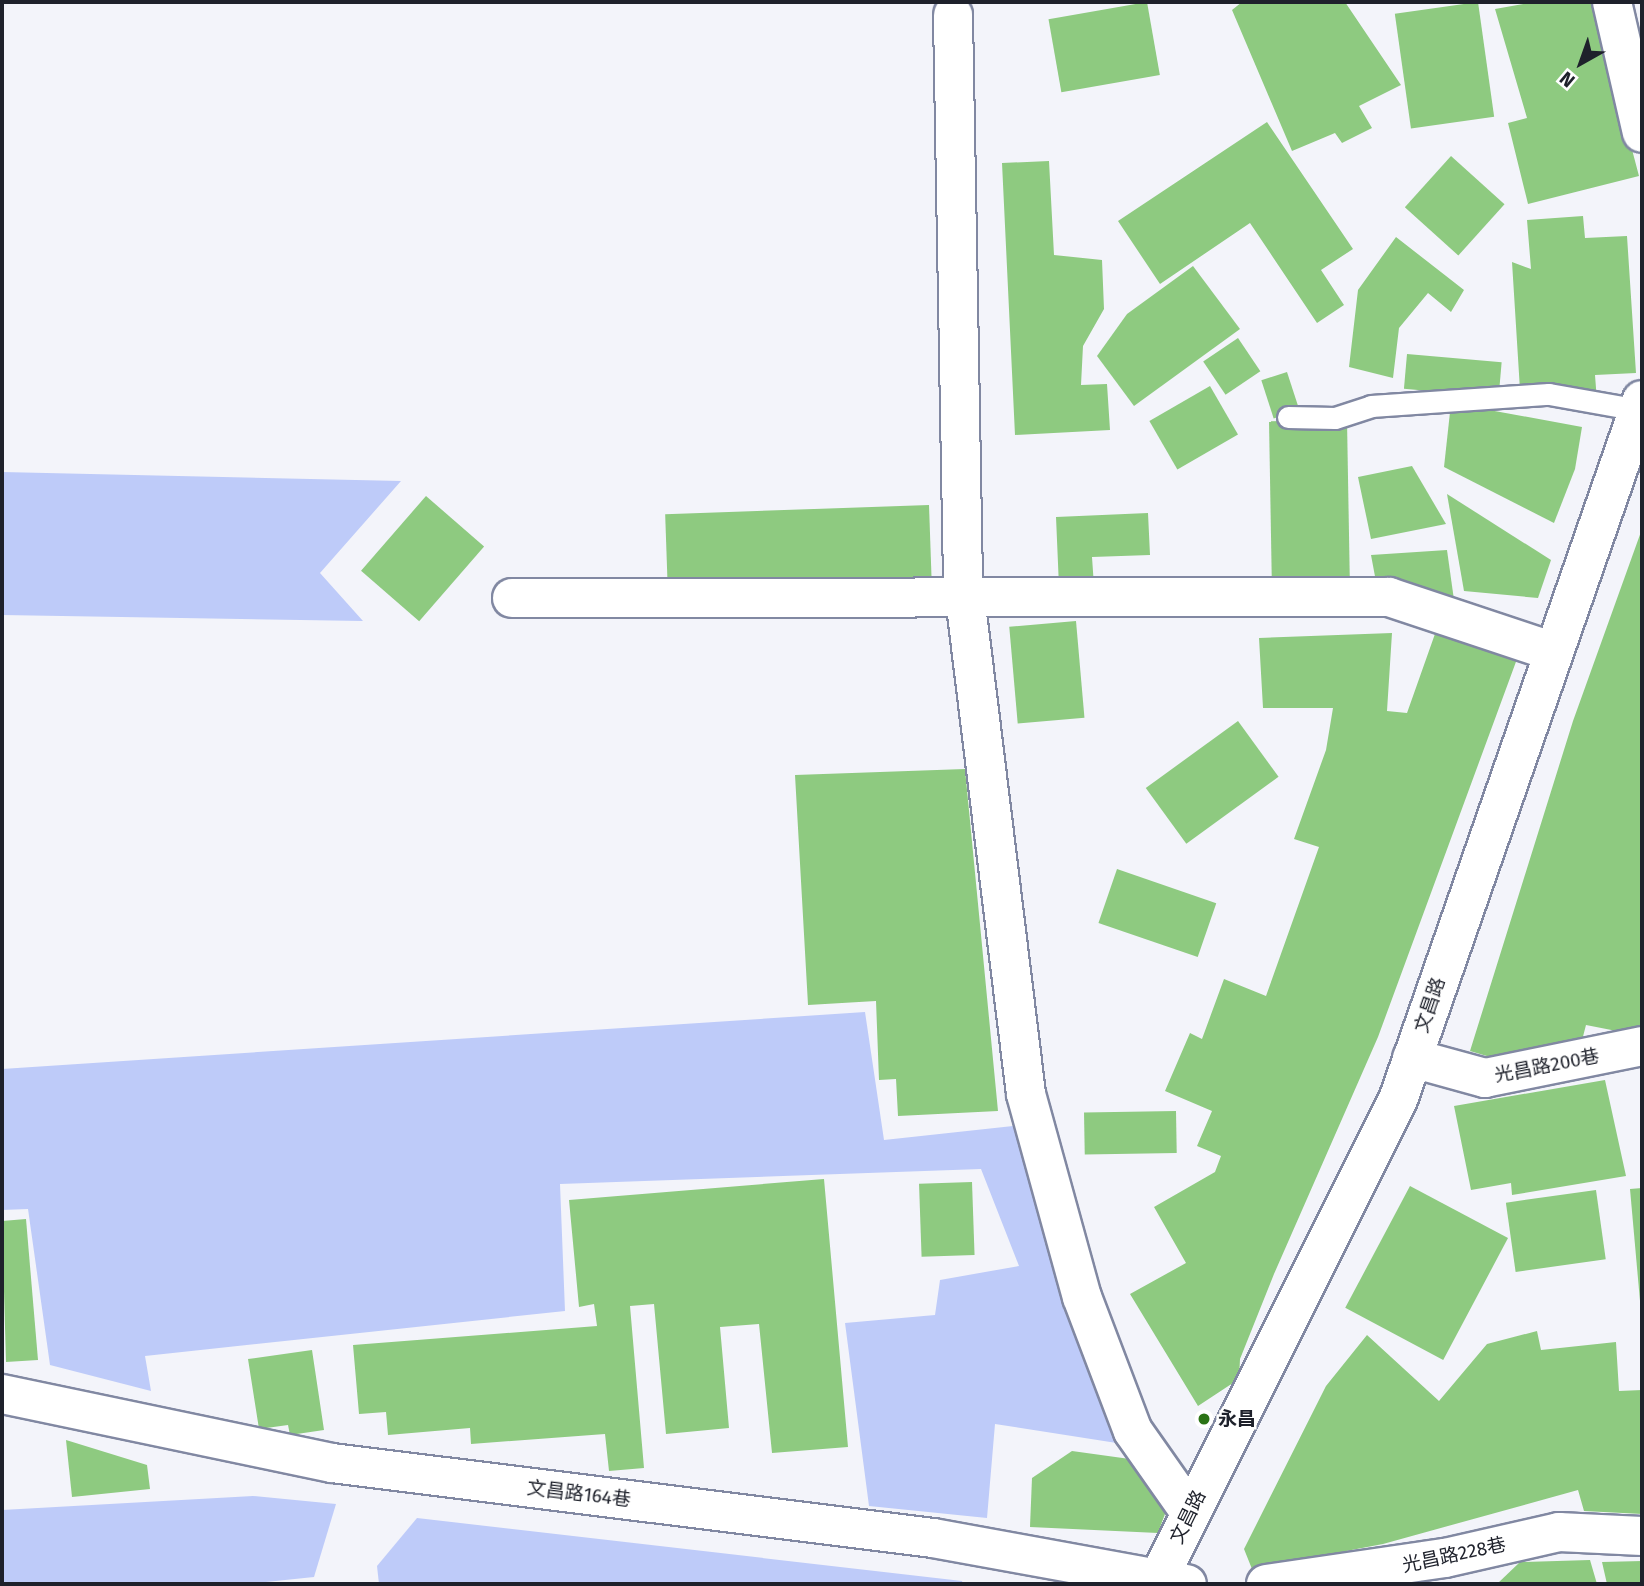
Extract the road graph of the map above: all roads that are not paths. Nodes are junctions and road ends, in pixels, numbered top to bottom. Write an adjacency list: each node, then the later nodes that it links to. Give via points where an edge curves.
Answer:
1 (1612, 2): 3 (street)
2 (953, 15): 7 (street)
3 (1642, 133)
4 (1641, 405): 5 (lane, via 1549,394 1371,406 1335,418); 8 (street, 文昌路)
5 (1288, 416)
6 (512, 598): 7 (street)
7 (965, 600): 8 (street, via 1389,597); 12 (street, via 1026,1094 1082,1297 1133,1431)
8 (1551, 651): 10 (street, 文昌路)
9 (1642, 1046): 10 (street, 光昌路200巷, via 1485,1078)
10 (1412, 1058): 12 (street, 文昌路, via 1399,1097)
11 (2, 1394): 14 (street, 文昌路164巷, via 332,1463 933,1538)
12 (1190, 1512): 14 (street, 文昌路)
13 (1642, 1536): 15 (street, 光昌路228巷, via 1559,1532 1445,1558)
14 (1167, 1583)
15 (1290, 1583)

